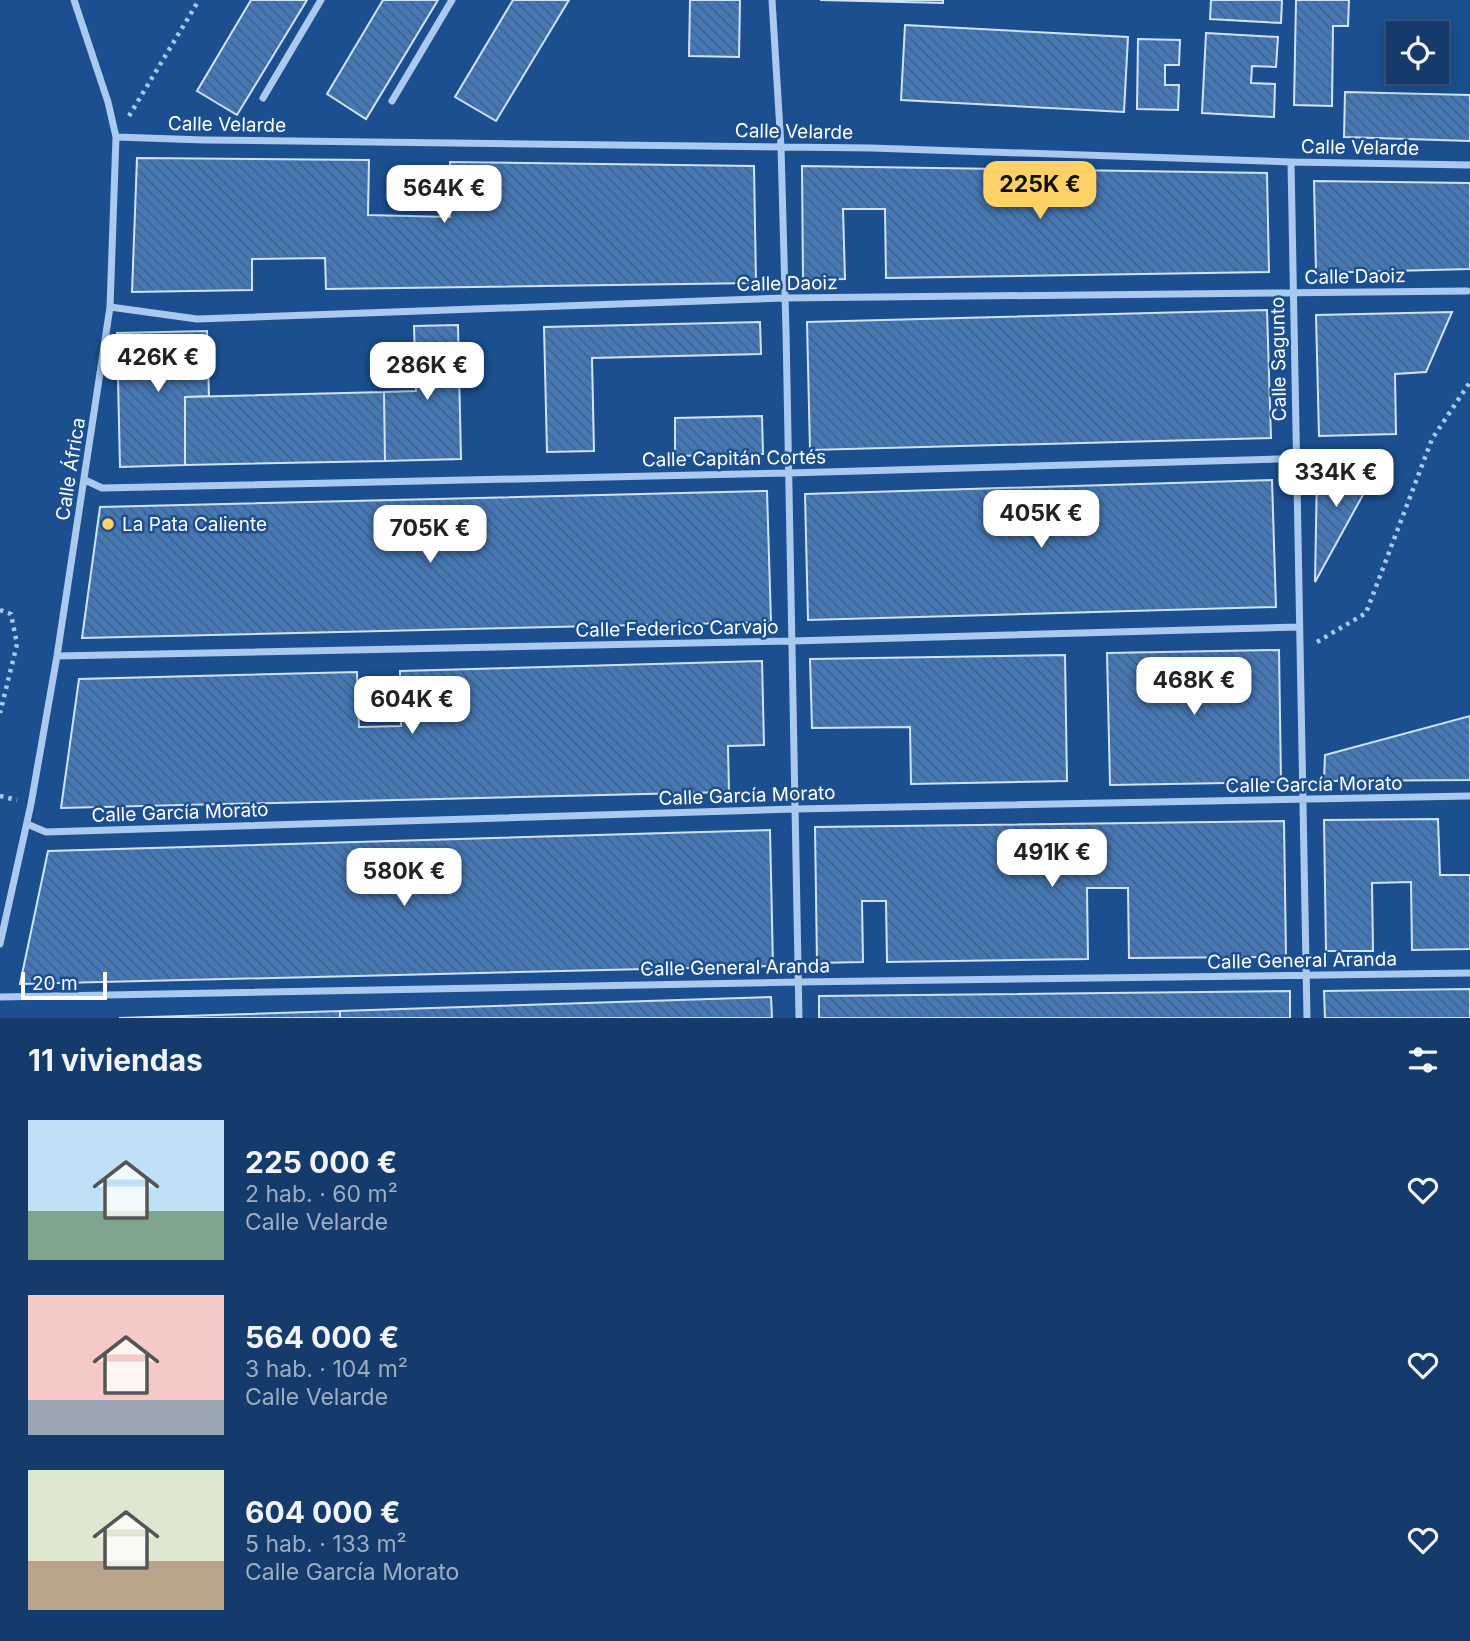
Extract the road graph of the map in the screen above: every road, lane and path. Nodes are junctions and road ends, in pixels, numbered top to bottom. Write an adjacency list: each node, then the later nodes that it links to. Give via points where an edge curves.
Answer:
1 (74, 0): 8 (street, Calle África)
2 (199, 0): 8 (path)
3 (321, 0): 6 (street)
4 (452, 0): 7 (street)
5 (772, 0): 9 (street)
6 (263, 98)
7 (392, 101)
8 (116, 137): 9 (street, Calle Velarde); 15 (street, Calle África)
9 (781, 147): 10 (street, Calle Velarde); 14 (street)
10 (1291, 162): 11 (street, Calle Velarde); 13 (street, Calle Sagunto)
11 (1470, 165)
12 (1467, 291): 13 (street, Calle Daoiz)
13 (1293, 292): 14 (street, Calle Daoiz); 18 (street, Calle Sagunto)
14 (785, 298): 15 (street, Calle Daoiz, via 197,319); 19 (street)
15 (110, 307): 20 (street, Calle África)
16 (1470, 382): 24 (path, via 1432,439 1366,612)
17 (1385, 456): 18 (street, Calle Capitán Cortés)
18 (1296, 459): 19 (street, Calle Capitán Cortés); 22 (street, Calle Sagunto)
19 (789, 473): 20 (street, Calle Capitán Cortés, via 102,488); 23 (street)
20 (85, 480): 25 (street, Calle África)
21 (0, 610): 26 (path, via 11,614 17,644)
22 (1298, 627): 23 (street, Calle Federico Carvajo); 24 (street, Calle Sagunto)
23 (792, 641): 25 (street, Calle Federico Carvajo); 29 (street)
24 (1298, 653): 28 (street, Calle Sagunto)
25 (57, 656): 30 (street, Calle África)
26 (0, 713)
27 (1470, 796): 28 (street, Calle García Morato)
28 (1302, 801): 29 (street, Calle García Morato); 33 (street, Calle Sagunto)
29 (795, 809): 30 (street, Calle García Morato, via 46,832); 34 (street)
30 (27, 824): 31 (street, Calle África)
31 (0, 944)
32 (1470, 973): 33 (street, Calle General Aranda)
33 (1307, 976): 34 (street, Calle General Aranda); 37 (street, Calle Sagunto)
34 (799, 982): 35 (street, Calle General Aranda); 36 (street)
35 (0, 997)
36 (799, 1018)
37 (1307, 1018)

